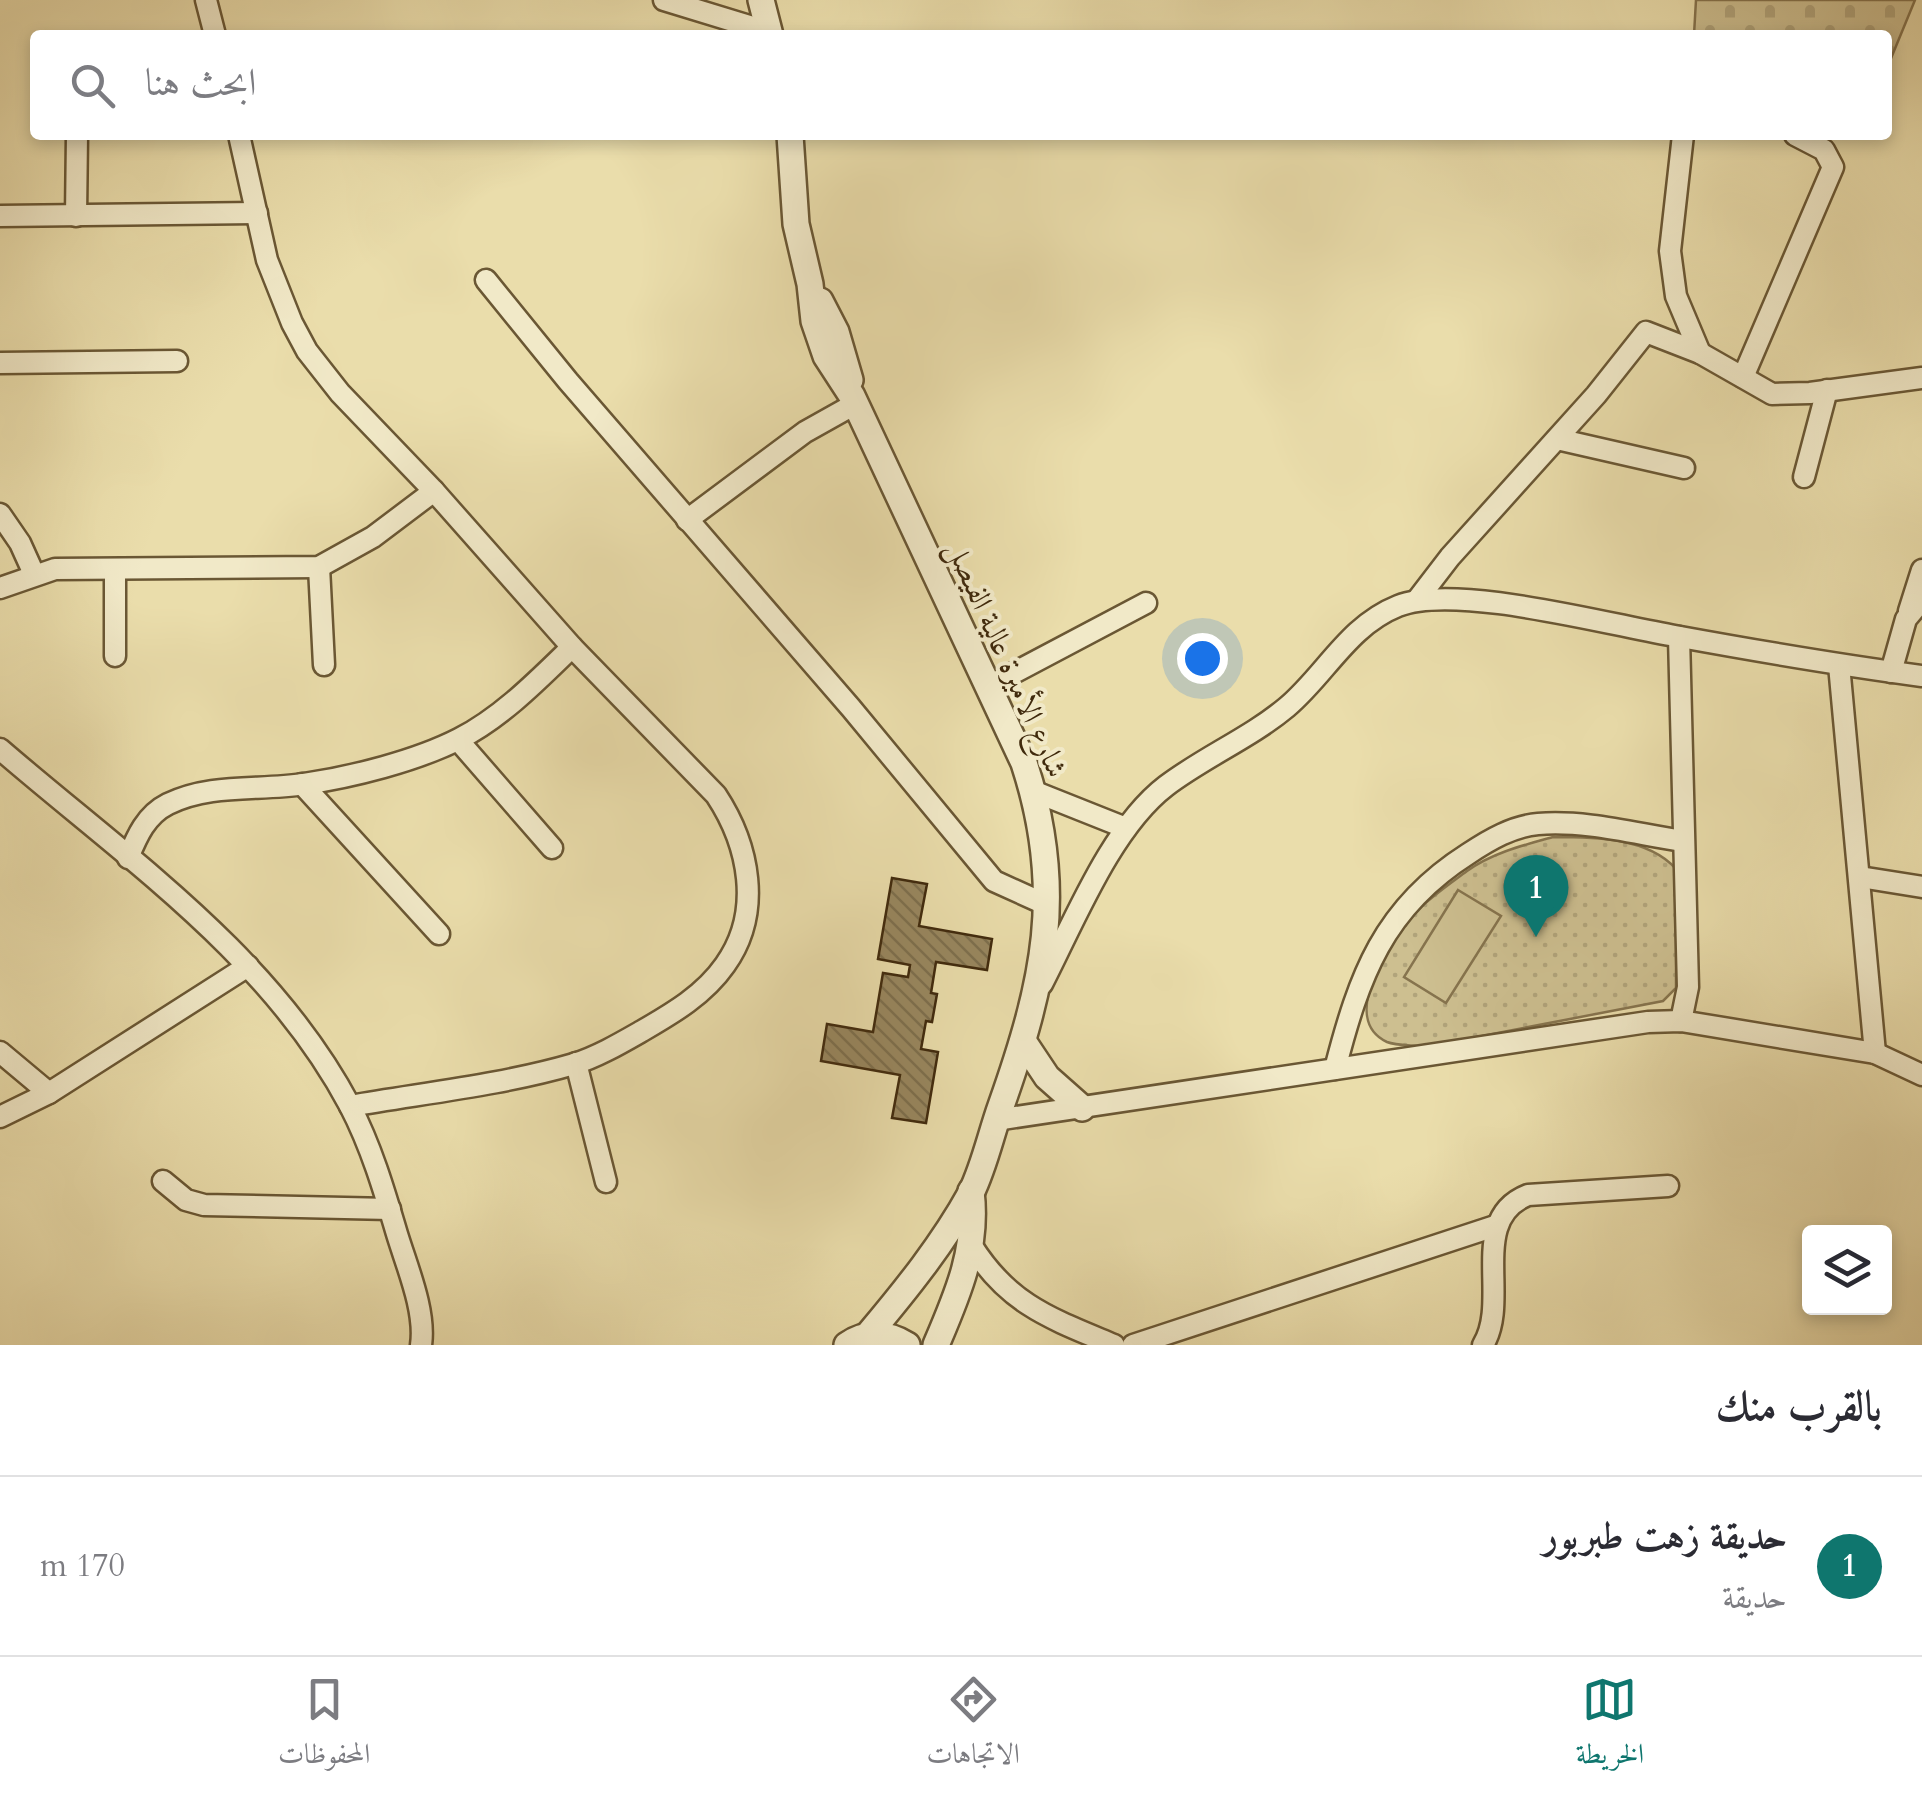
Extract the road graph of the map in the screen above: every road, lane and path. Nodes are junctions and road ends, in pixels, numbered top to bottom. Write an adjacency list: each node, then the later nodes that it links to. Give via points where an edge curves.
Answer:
1 (206, 0): 4 (street)
2 (664, 0): 5 (street)
3 (761, 0): 6 (street)
4 (214, 30)
5 (760, 30)
6 (769, 30)
7 (76, 140): 14 (street)
8 (240, 140): 12 (street)
9 (790, 140): 22 (street, شارع الأميرة عالية الفيصل, via 796,224 818,336)
10 (1682, 140): 16 (street, via 1670,250 1676,296)
11 (1805, 140): 19 (street, via 1824,150 1833,167)
12 (257, 213): 14 (street); 26 (street, via 275,284 308,351)
13 (0, 216): 14 (street)
14 (76, 216)
15 (486, 280): 28 (street)
16 (1700, 352): 19 (street); 23 (street, via 1646,332)
17 (177, 361): 18 (street)
18 (0, 363)
19 (1743, 377): 21 (street, via 1772,394)
20 (1922, 378): 21 (street)
21 (1828, 390): 25 (street)
22 (854, 400): 28 (street); 45 (street, شارع الأميرة عالية الفيصل)
23 (1557, 438): 24 (street); 34 (street)
24 (1684, 468)
25 (1804, 477)
26 (434, 492): 29 (street); 39 (street)
27 (0, 514): 32 (street)
28 (687, 520): 56 (street, via 994,881)
29 (319, 567): 30 (street); 41 (street)
30 (116, 570): 32 (street); 40 (street)
31 (1922, 570): 37 (street)
32 (34, 574): 33 (street)
33 (0, 588)
34 (1417, 600): 38 (street, via 1480,600); 50 (street, via 1360,628 1288,706 1164,787)
35 (1922, 600): 37 (street)
36 (1146, 604): 45 (street)
37 (1906, 619): 43 (street)
38 (1679, 637): 42 (street); 51 (street)
39 (572, 647): 46 (street); 64 (street, via 716,795 742,842 749,883 738,937 708,984 677,1010)
40 (115, 656)
41 (324, 665)
42 (1840, 666): 43 (street); 54 (street)
43 (1891, 672): 44 (street)
44 (1922, 676)
45 (989, 686): 49 (street, شارع الأميرة عالية الفيصل)
46 (458, 740): 48 (street); 52 (street)
47 (1, 751): 53 (street)
48 (302, 784): 53 (street, via 242,787 168,804 144,824); 57 (street)
49 (1033, 790): 50 (street); 56 (street, شارع الأميرة عالية الفيصل)
50 (1126, 828): 59 (street)
51 (1683, 841): 60 (street, via 1688,987); 65 (street, via 1535,824 1447,867 1398,915 1376,948)
52 (552, 848)
53 (128, 858): 58 (street)
54 (1860, 877): 55 (street); 63 (street)
55 (1922, 887)
56 (1047, 904): 59 (street, شارع الأميرة عالية الفيصل)
57 (440, 934)
58 (248, 966): 67 (street); 68 (street)
59 (1037, 993): 61 (street, شارع الأميرة عالية الفيصل)
60 (1682, 1022): 63 (street); 65 (street, via 1624,1024)
61 (1024, 1041): 69 (street, via 1048,1077); 71 (street, شارع الأميرة عالية الفيصل)
62 (0, 1052): 67 (street)
63 (1875, 1053): 66 (street)
64 (576, 1063): 68 (street); 73 (street)
65 (1334, 1069): 69 (street)
66 (1922, 1076)
67 (49, 1093): 70 (street)
68 (350, 1106): 76 (street)
69 (1082, 1108): 71 (street)
70 (0, 1117)
71 (996, 1120): 75 (street, شارع الأميرة عالية الفيصل)
72 (163, 1182): 76 (street, via 204,1205)
73 (606, 1182)
74 (1668, 1186): 77 (street, via 1528,1195 1514,1200)
75 (972, 1192): 78 (street, شارع الأميرة عالية الفيصل); 79 (street, شارع الأميرة عالية الفيصل, via 911,1284)
76 (390, 1209): 80 (street)
77 (1496, 1226): 84 (street); 85 (street, via 1493,1322)
78 (972, 1246): 82 (street, شارع الأميرة عالية الفيصل); 83 (street, via 1023,1304)
79 (858, 1340): 81 (street, via 888,1336)
80 (423, 1343)
81 (908, 1345)
82 (936, 1345)
83 (1114, 1345)
84 (1133, 1345)
85 (1483, 1345)

